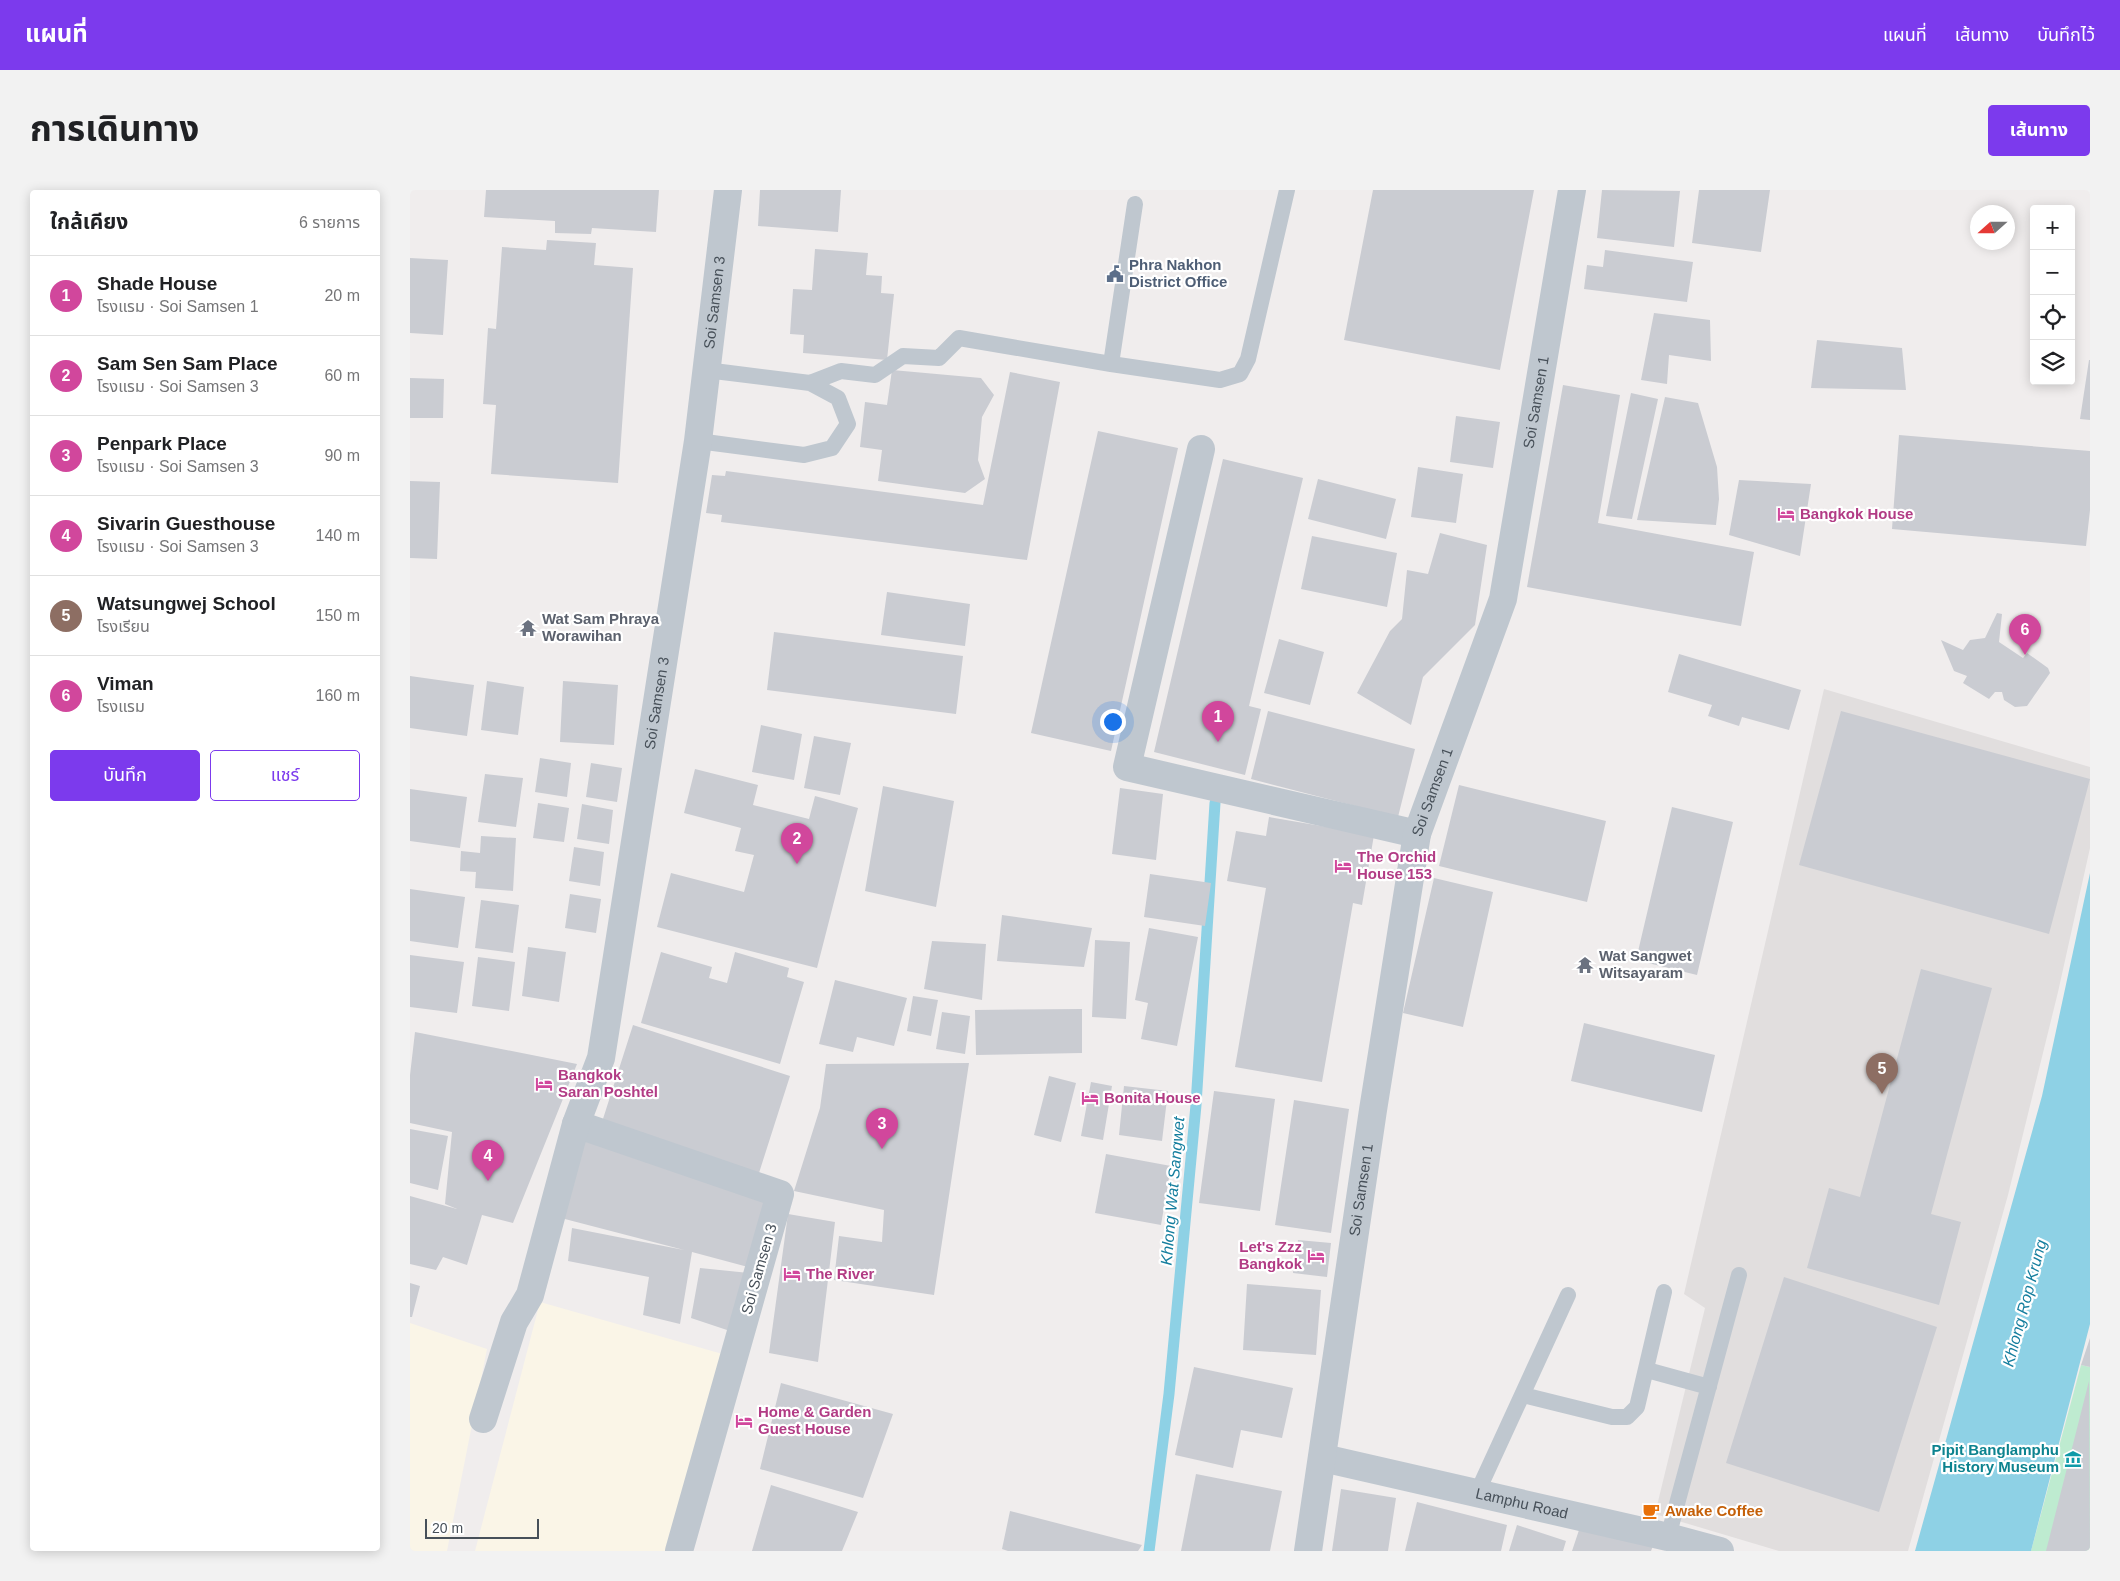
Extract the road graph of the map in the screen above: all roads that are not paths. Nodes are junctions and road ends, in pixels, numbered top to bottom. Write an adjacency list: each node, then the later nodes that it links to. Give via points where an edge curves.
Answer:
1 (728, 190): 6 (street, Soi Samsen 3)
2 (1288, 190): 5 (lane, via 1248,359 1240,374 1220,380)
3 (1572, 190): 10 (street, Soi Samsen 1, via 1502,599)
4 (1135, 204): 5 (lane)
5 (1110, 364): 7 (lane, via 959,338 939,358 903,356 875,375 841,371)
6 (706, 370): 7 (lane); 8 (street, Soi Samsen 3)
7 (810, 383): 8 (lane, via 838,398 848,424 832,448 804,455)
8 (698, 441): 11 (street, Soi Samsen 3, via 601,1058)
9 (1201, 449): 10 (street, via 1127,767)
10 (1416, 834): 19 (street, Soi Samsen 1)
11 (576, 1124): 18 (street, Soi Samsen 3, via 530,1295 514,1322); 22 (street, Soi Samsen 3, via 780,1194)
12 (1739, 1275): 16 (lane)
13 (1664, 1292): 15 (lane)
14 (1568, 1295): 17 (lane)
15 (1647, 1370): 16 (lane); 17 (lane, via 1637,1407 1627,1417 1612,1417)
16 (1709, 1387): 21 (lane)
17 (1523, 1394): 20 (lane)
18 (483, 1419)
19 (1323, 1458): 20 (street, Lamphu Road); 23 (street, Soi Samsen 1)
20 (1478, 1493): 21 (street, Lamphu Road)
21 (1666, 1544): 24 (street, Lamphu Road)
22 (679, 1551)
23 (1308, 1551)
24 (1720, 1551)

